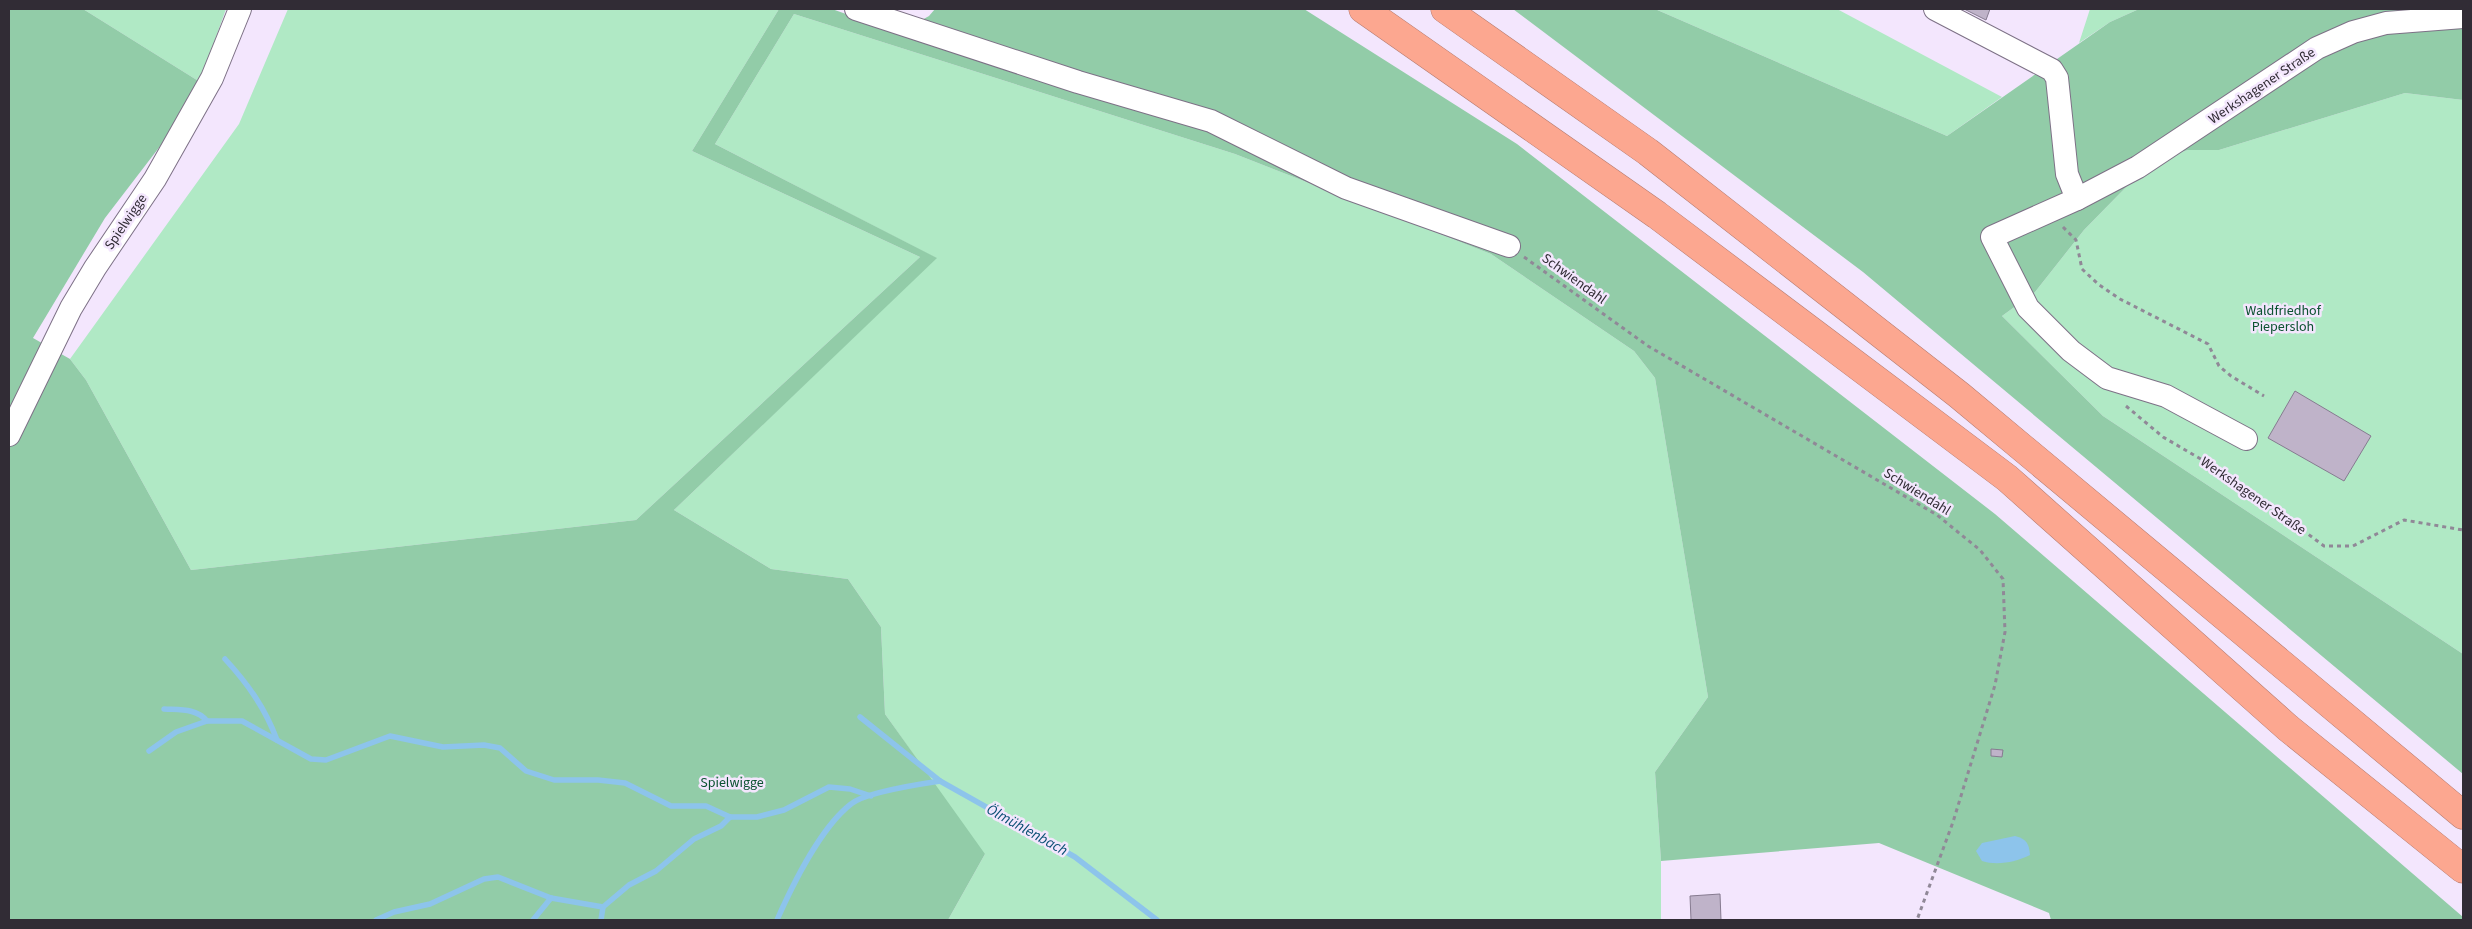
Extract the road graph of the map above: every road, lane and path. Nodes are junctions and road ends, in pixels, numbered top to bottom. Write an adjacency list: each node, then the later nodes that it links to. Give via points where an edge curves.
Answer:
1 (240, 9): 12 (lane, Spielwigge, via 212,78 155,179 71,308)
2 (856, 9): 9 (lane, via 1078,82 1211,121 1346,188)
3 (1363, 9): 18 (highway, via 1657,214 2007,478 2288,728)
4 (1445, 9): 15 (highway, via 1648,152 1958,395)
5 (1935, 9): 7 (lane, via 2052,70 2057,78 2067,174)
6 (2463, 17): 7 (lane, Werkshagener Straße, via 2386,23 2353,32 2317,48 2138,167)
7 (2077, 199): 8 (lane, Werkshagener Straße)
8 (2047, 212): 10 (path, via 2076,240 2082,269 2098,284 2120,299 2208,344 2219,366); 13 (lane, Werkshagener Straße, via 1992,237 2028,308 2071,351 2107,378 2166,396)
9 (1509, 246): 19 (path, Schwiendahl, via 1648,346 1937,516 1980,550 2003,579 2005,632 1995,686)
10 (2264, 396)
11 (2121, 401): 14 (path, Werkshagener Straße, via 2163,437 2230,476 2324,546 2353,546 2404,520)
12 (9, 435)
13 (2246, 439)
14 (2463, 530)
15 (2386, 750): 16 (highway); 17 (highway)
16 (2463, 799)
17 (2463, 814)
18 (2463, 869)
19 (1917, 920)

